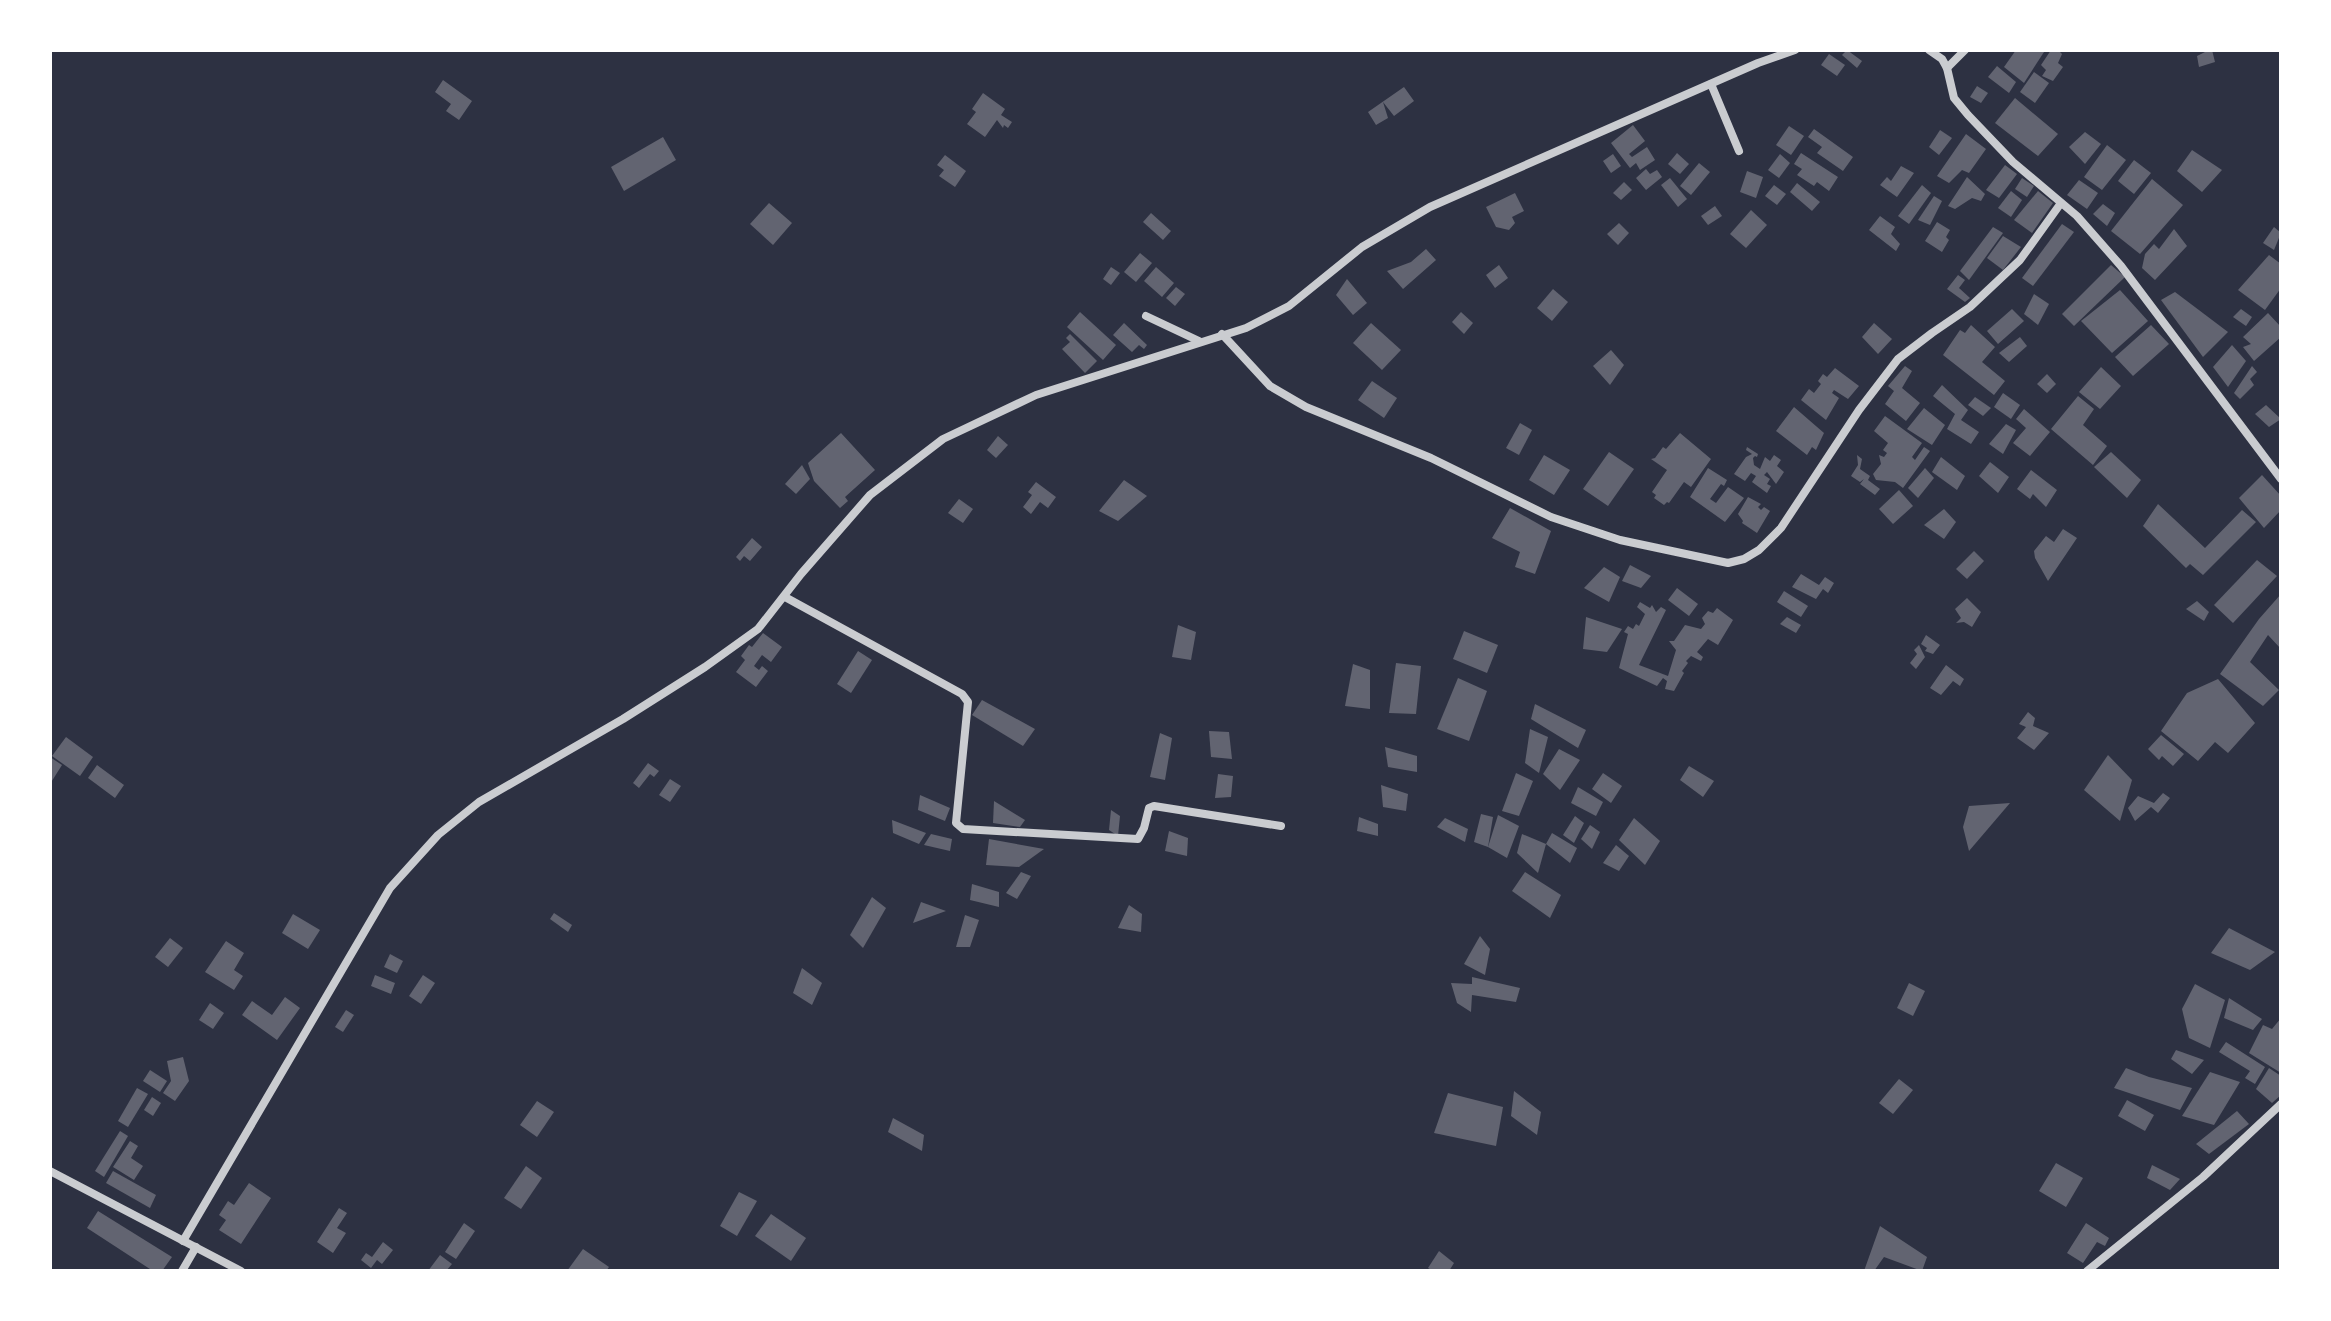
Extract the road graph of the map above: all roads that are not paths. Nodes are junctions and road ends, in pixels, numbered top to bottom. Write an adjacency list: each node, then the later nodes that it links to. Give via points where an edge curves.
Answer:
1 (1795, 50): 5 (street)
2 (1929, 50): 4 (street)
3 (1965, 50): 4 (street)
4 (1947, 68): 7 (street, via 1954,98 1968,115)
5 (1711, 84): 6 (street); 9 (street, via 1430,207 1362,247 1289,306)
6 (1739, 151)
7 (2061, 203): 9 (street, via 2020,260 1990,289 1898,359 1781,528 1759,550 1728,563 1620,540 1551,517 1431,458 1306,407 1270,386); 11 (street, via 2121,266)
8 (1146, 316): 10 (street)
9 (1222, 334): 10 (street)
10 (1199, 341): 12 (street, via 1036,395 943,439 870,495)
11 (2281, 479)
12 (785, 597): 13 (street, via 962,694 968,702 956,823 963,829 1138,839 1154,806); 16 (street, via 758,629 705,667 479,802 438,835 390,888)
13 (1281, 826)
14 (2281, 1104): 20 (street, via 2203,1177)
15 (50, 1171): 16 (street)
16 (183, 1241): 17 (street)
17 (196, 1247): 18 (street); 19 (street)
18 (182, 1271)
19 (241, 1271)
20 (2087, 1271)

